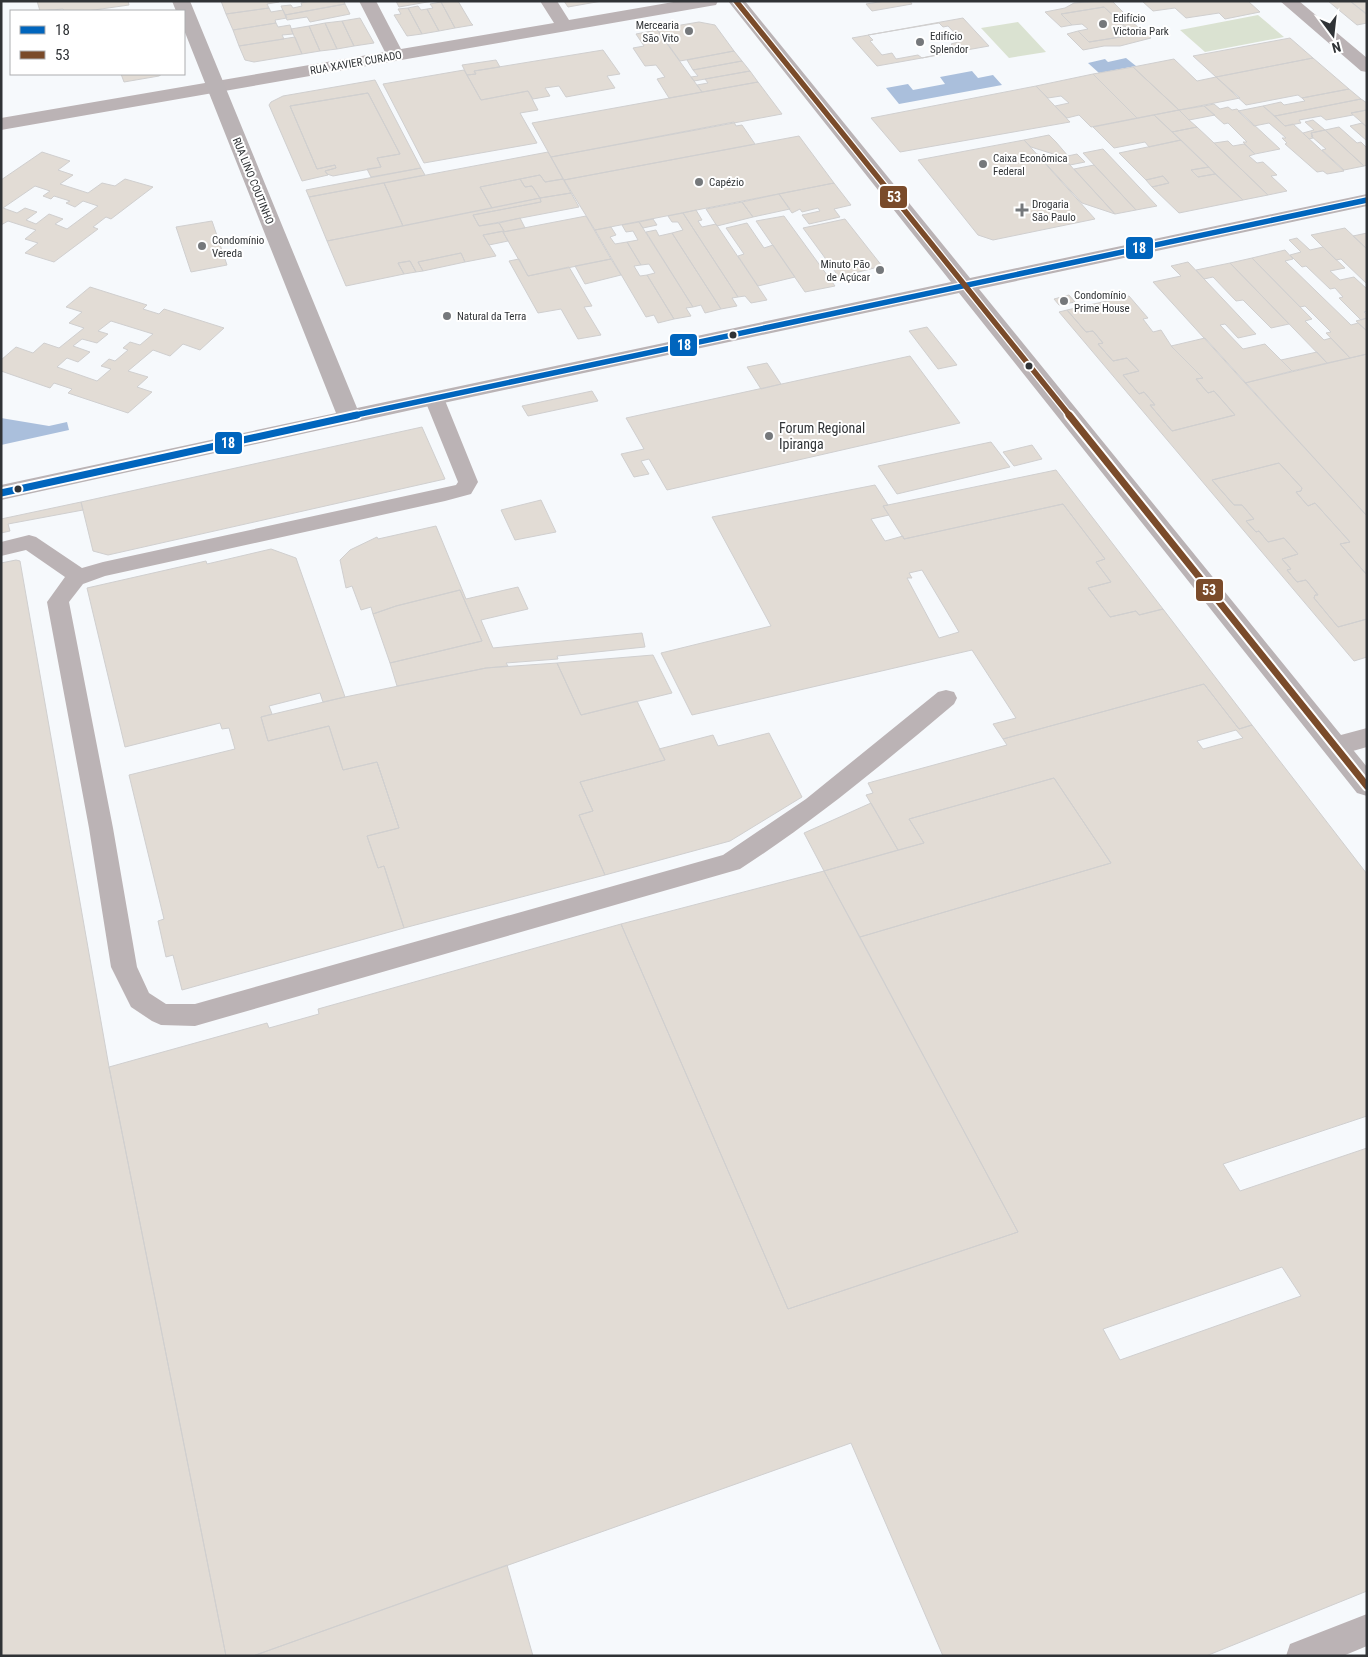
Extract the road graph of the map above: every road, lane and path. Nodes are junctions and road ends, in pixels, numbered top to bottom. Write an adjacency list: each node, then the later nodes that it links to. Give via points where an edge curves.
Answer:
1 (367, 1): 8 (street)
2 (548, 1): 7 (street)
3 (710, 1): 7 (street, RUA XAVIER CURADO)
4 (736, 1): 13 (street)
5 (1288, 1): 9 (street)
6 (185, 11): 10 (street, RUA LINO COUTINHO)
7 (565, 27): 8 (street, RUA XAVIER CURADO)
8 (396, 56): 10 (street, RUA XAVIER CURADO)
9 (1367, 67)
10 (216, 87): 11 (street, RUA XAVIER CURADO); 15 (street, RUA LINO COUTINHO)
11 (1, 124)
12 (1367, 200): 13 (street)
13 (964, 285): 14 (street); 21 (street)
14 (434, 398): 15 (street); 18 (lane, via 468,482 464,489)
15 (349, 416): 16 (street)
16 (1, 493)
17 (1, 548): 18 (lane, via 28,542)
18 (78, 576): 19 (lane, via 65,587 58,602 124,967 140,1000 160,1014 195,1015 731,862 822,801)
19 (946, 698)
20 (1367, 737): 21 (street)
21 (1335, 746): 22 (street)
22 (1367, 786)
23 (1367, 1630): 24 (lane)
24 (1302, 1656)

